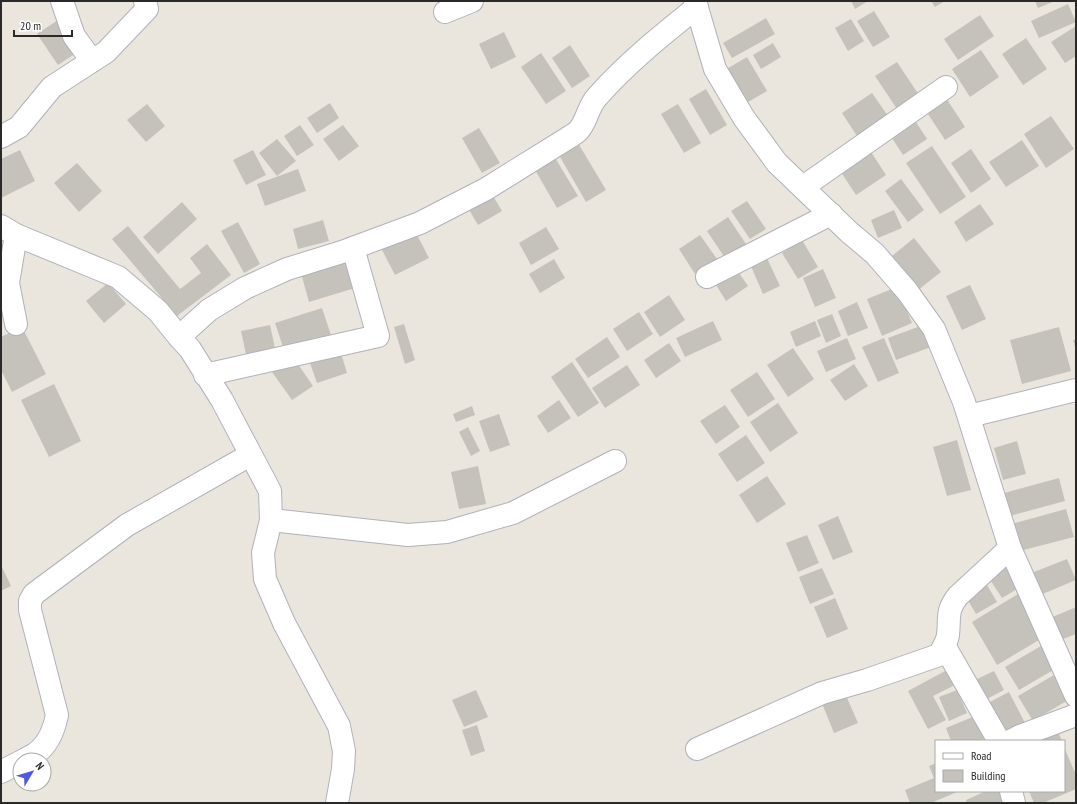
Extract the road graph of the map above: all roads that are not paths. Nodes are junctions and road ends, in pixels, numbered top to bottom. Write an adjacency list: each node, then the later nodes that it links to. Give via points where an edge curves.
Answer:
1 (62, 1): 6 (street, via 74,36)
2 (145, 1): 6 (street, via 147,9 106,52)
3 (472, 1): 5 (street)
4 (696, 4): 9 (street, via 715,69 744,118 777,163); 12 (street, via 595,98 578,132 486,189 420,224)
5 (445, 12)
6 (92, 61): 8 (street, via 52,87 19,127)
7 (946, 86): 9 (street)
8 (1, 136)
9 (803, 187): 10 (street)
10 (831, 214): 13 (street); 18 (street, via 875,254 907,291 934,329)
11 (8, 230): 14 (street, via 8,283); 15 (street, via 118,276 158,311)
12 (353, 248): 15 (street, via 287,268 245,288 209,310); 16 (street, via 378,336)
13 (707, 277)
14 (16, 324)
15 (179, 337): 16 (street, via 190,349)
16 (205, 374): 19 (street, via 222,400)
17 (1076, 390): 18 (street)
18 (969, 416): 22 (street)
19 (250, 454): 21 (street, via 270,491); 29 (street, via 127,525 34,594 30,601 30,610 57,715 55,728)
20 (615, 461): 21 (street, via 513,513 446,532 408,535)
21 (271, 520): 33 (street, via 263,553 265,579 284,623 339,726 344,751)
22 (1010, 548): 23 (street, via 952,603); 24 (street)
23 (945, 647): 26 (street); 28 (street, via 939,655 822,693)
24 (1076, 696)
25 (1076, 715): 27 (street)
26 (998, 740)
27 (1012, 740)
28 (697, 749)
29 (38, 752)
30 (12, 766): 31 (street)
31 (1, 772)
32 (1011, 792): 34 (street)
33 (337, 803)
34 (1014, 803)

